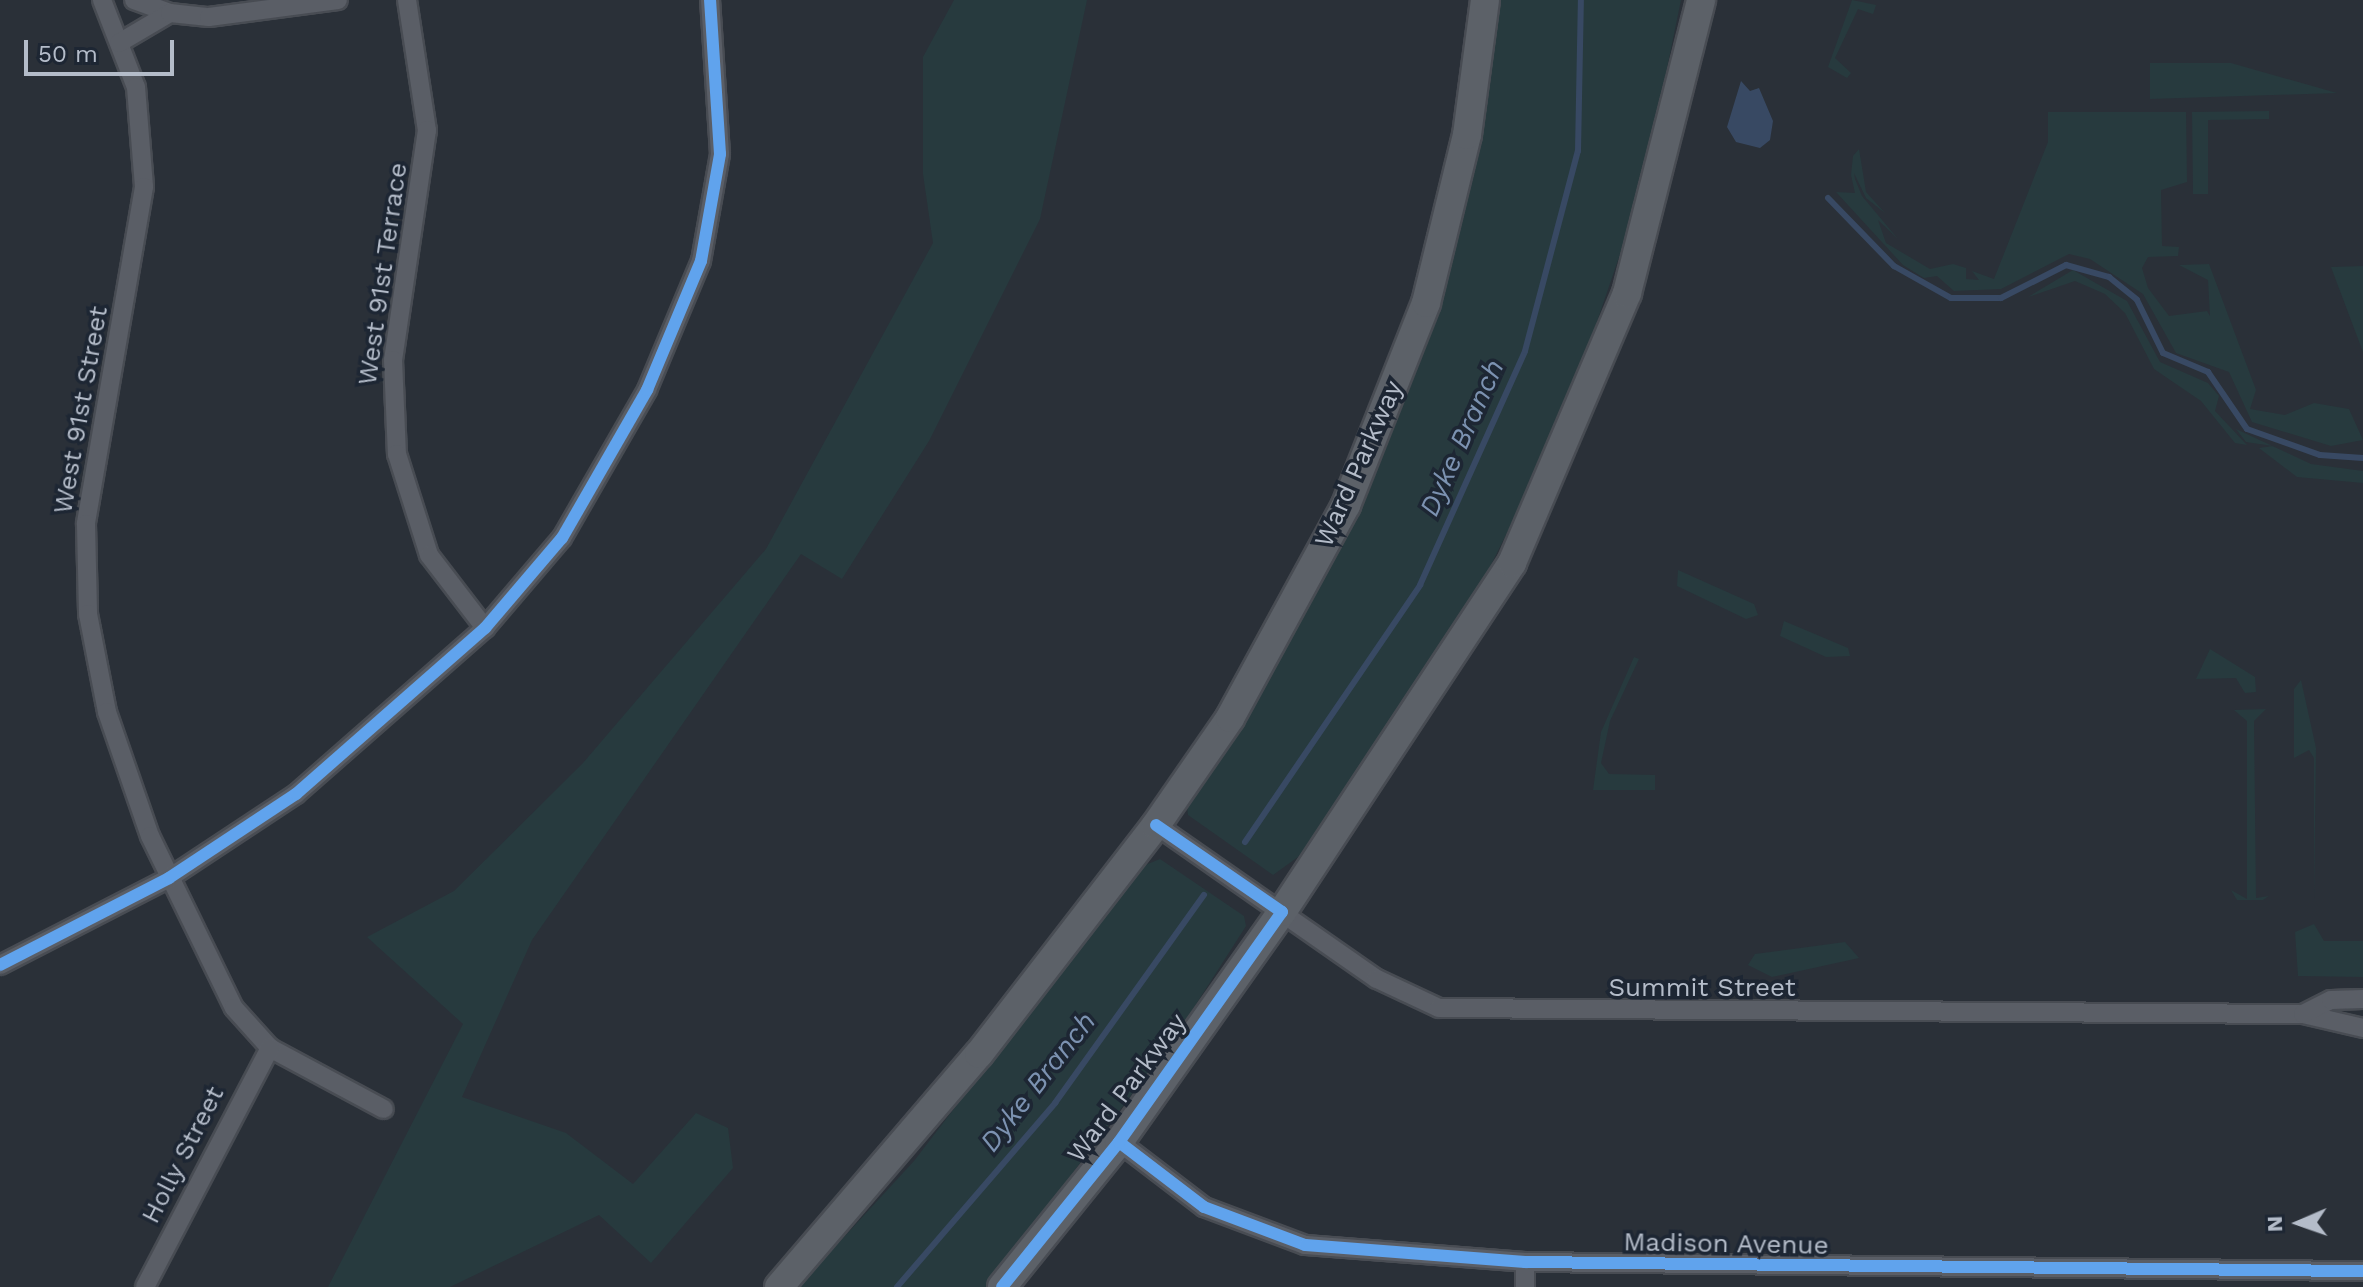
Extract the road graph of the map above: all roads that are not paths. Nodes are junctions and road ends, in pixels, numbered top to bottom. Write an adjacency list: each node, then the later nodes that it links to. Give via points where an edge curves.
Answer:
1 (102, 0): 9 (street, West 91st Street)
2 (134, 0): 8 (street)
3 (338, 0): 8 (street, via 209,17)
4 (407, 0): 10 (street, West 91st Terrace, via 427,130 393,360 397,454 429,555)
5 (710, 0): 10 (street, via 720,154 701,261 604,471 562,538)
6 (1485, 0): 11 (main road, Ward Parkway, via 1467,135 1426,303 1346,505 1230,718)
7 (1701, 0): 13 (main road, Ward Parkway, via 1627,293 1565,448 1512,563)
8 (170, 13): 9 (street)
9 (119, 43): 12 (street, West 91st Street, via 136,87 144,187 90,480 84,572 95,663 119,757)
10 (485, 628): 12 (street, via 296,794)
11 (1156, 825): 13 (street, Summit Street); 25 (main road, Ward Parkway, via 979,1054)
12 (169, 878): 14 (street); 18 (street, West 91st Street, via 234,1008)
13 (1282, 912): 16 (street, Summit Street, via 1403,995 1466,1012); 20 (main road, Ward Parkway)
14 (0, 965)
15 (2363, 999): 16 (street, Summit Street, via 2331,1000)
16 (2303, 1014): 17 (street, Summit Street)
17 (2363, 1028)
18 (270, 1048): 19 (street, West 91st Street); 24 (street, Holly Street)
19 (384, 1109)
20 (1119, 1142): 21 (street, Madison Avenue, via 1204,1207 1257,1231 1305,1245); 26 (main road, Ward Parkway)
21 (1525, 1262): 23 (street, Madison Avenue); 27 (street)
22 (2363, 1271): 23 (street, Madison Avenue)
23 (1856, 1278)
24 (145, 1287)
25 (779, 1287)
26 (1002, 1287)
27 (1525, 1287)

